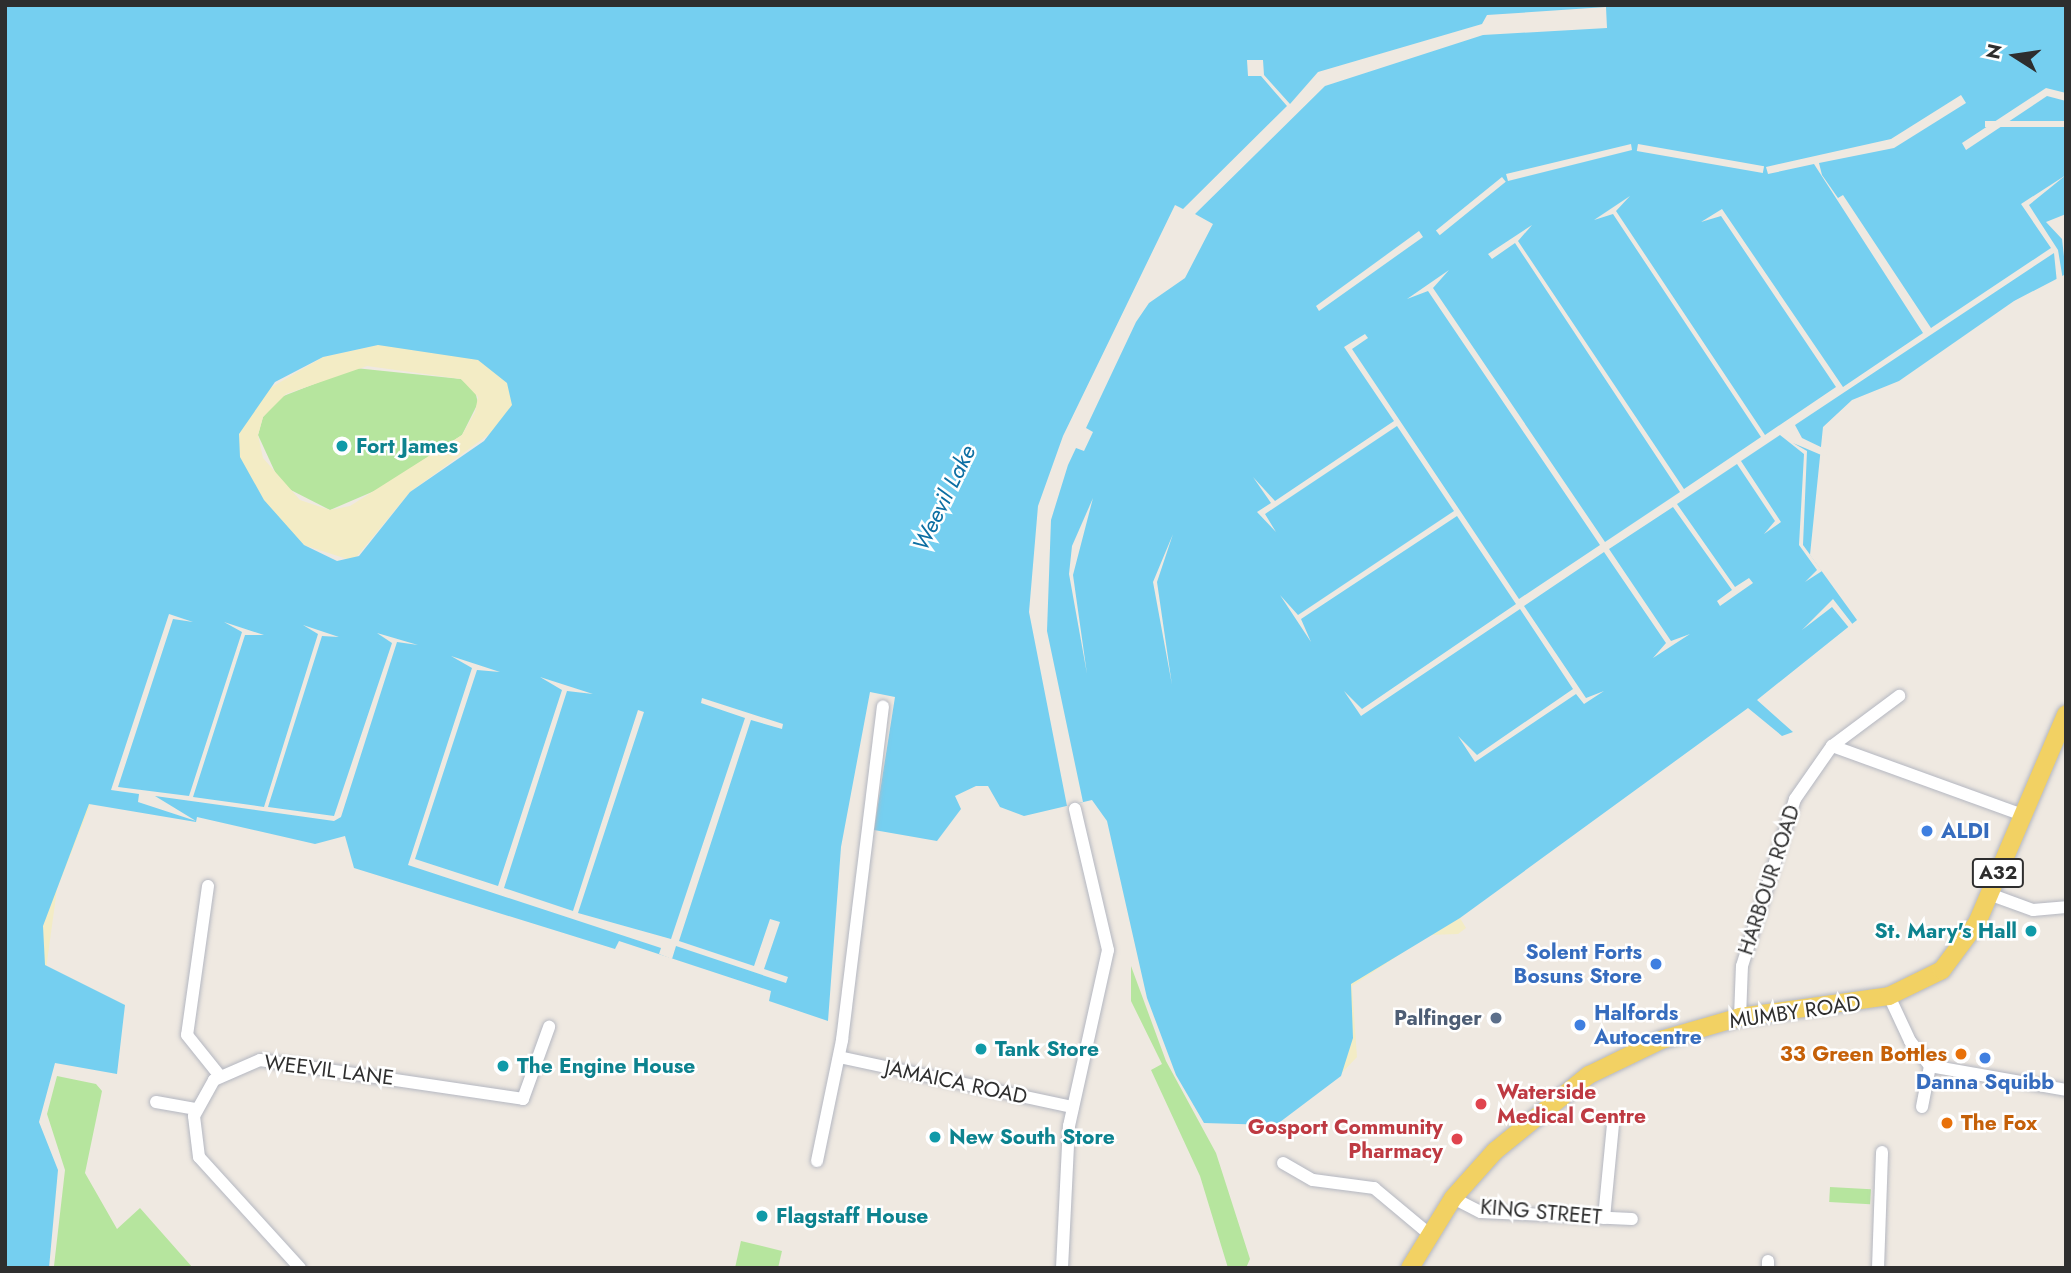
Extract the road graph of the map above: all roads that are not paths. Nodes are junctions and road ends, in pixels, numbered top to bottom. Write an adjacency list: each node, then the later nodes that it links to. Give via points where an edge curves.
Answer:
1 (1899, 696): 4 (street)
2 (883, 707): 13 (street)
3 (2066, 714): 6 (main road, MUMBY ROAD / A32)
4 (1832, 747): 6 (street); 11 (street, HARBOUR ROAD, via 1782,827 1742,966)
5 (1075, 809): 18 (street, via 1108,950)
6 (2023, 815): 8 (main road, MUMBY ROAD / A32)
7 (208, 886): 15 (street, via 187,1035)
8 (1989, 894): 9 (street, via 2033,910); 10 (main road, MUMBY ROAD / A32, via 1955,958 1928,980)
9 (2066, 907)
10 (1889, 996): 11 (main road, MUMBY ROAD / A32); 14 (street, via 1910,1041)
11 (1740, 1017): 25 (main road, MUMBY ROAD / A32, via 1661,1040 1589,1075 1495,1151)
12 (549, 1027): 15 (street, WEEVIL LANE, via 526,1096 513,1098 265,1061)
13 (839, 1057): 18 (street, JAMAICA ROAD); 23 (street)
14 (1930, 1066): 16 (street); 19 (street)
15 (219, 1075): 20 (street)
16 (2066, 1090)
17 (156, 1102): 20 (street)
18 (1073, 1107): 30 (street)
19 (1922, 1107)
20 (196, 1109): 29 (street, via 201,1160)
21 (1613, 1125): 26 (street)
22 (1882, 1152): 32 (street)
23 (817, 1161)
24 (1283, 1163): 28 (street, via 1312,1180 1374,1188)
25 (1453, 1198): 26 (street, KING STREET, via 1481,1212); 28 (main road, MUMBY ROAD / A32)
26 (1604, 1218): 27 (street, KING STREET)
27 (1632, 1219)
28 (1428, 1233): 31 (main road, MUMBY ROAD / A32)
29 (300, 1268)
30 (1062, 1268)
31 (1410, 1268)
32 (1878, 1268)

